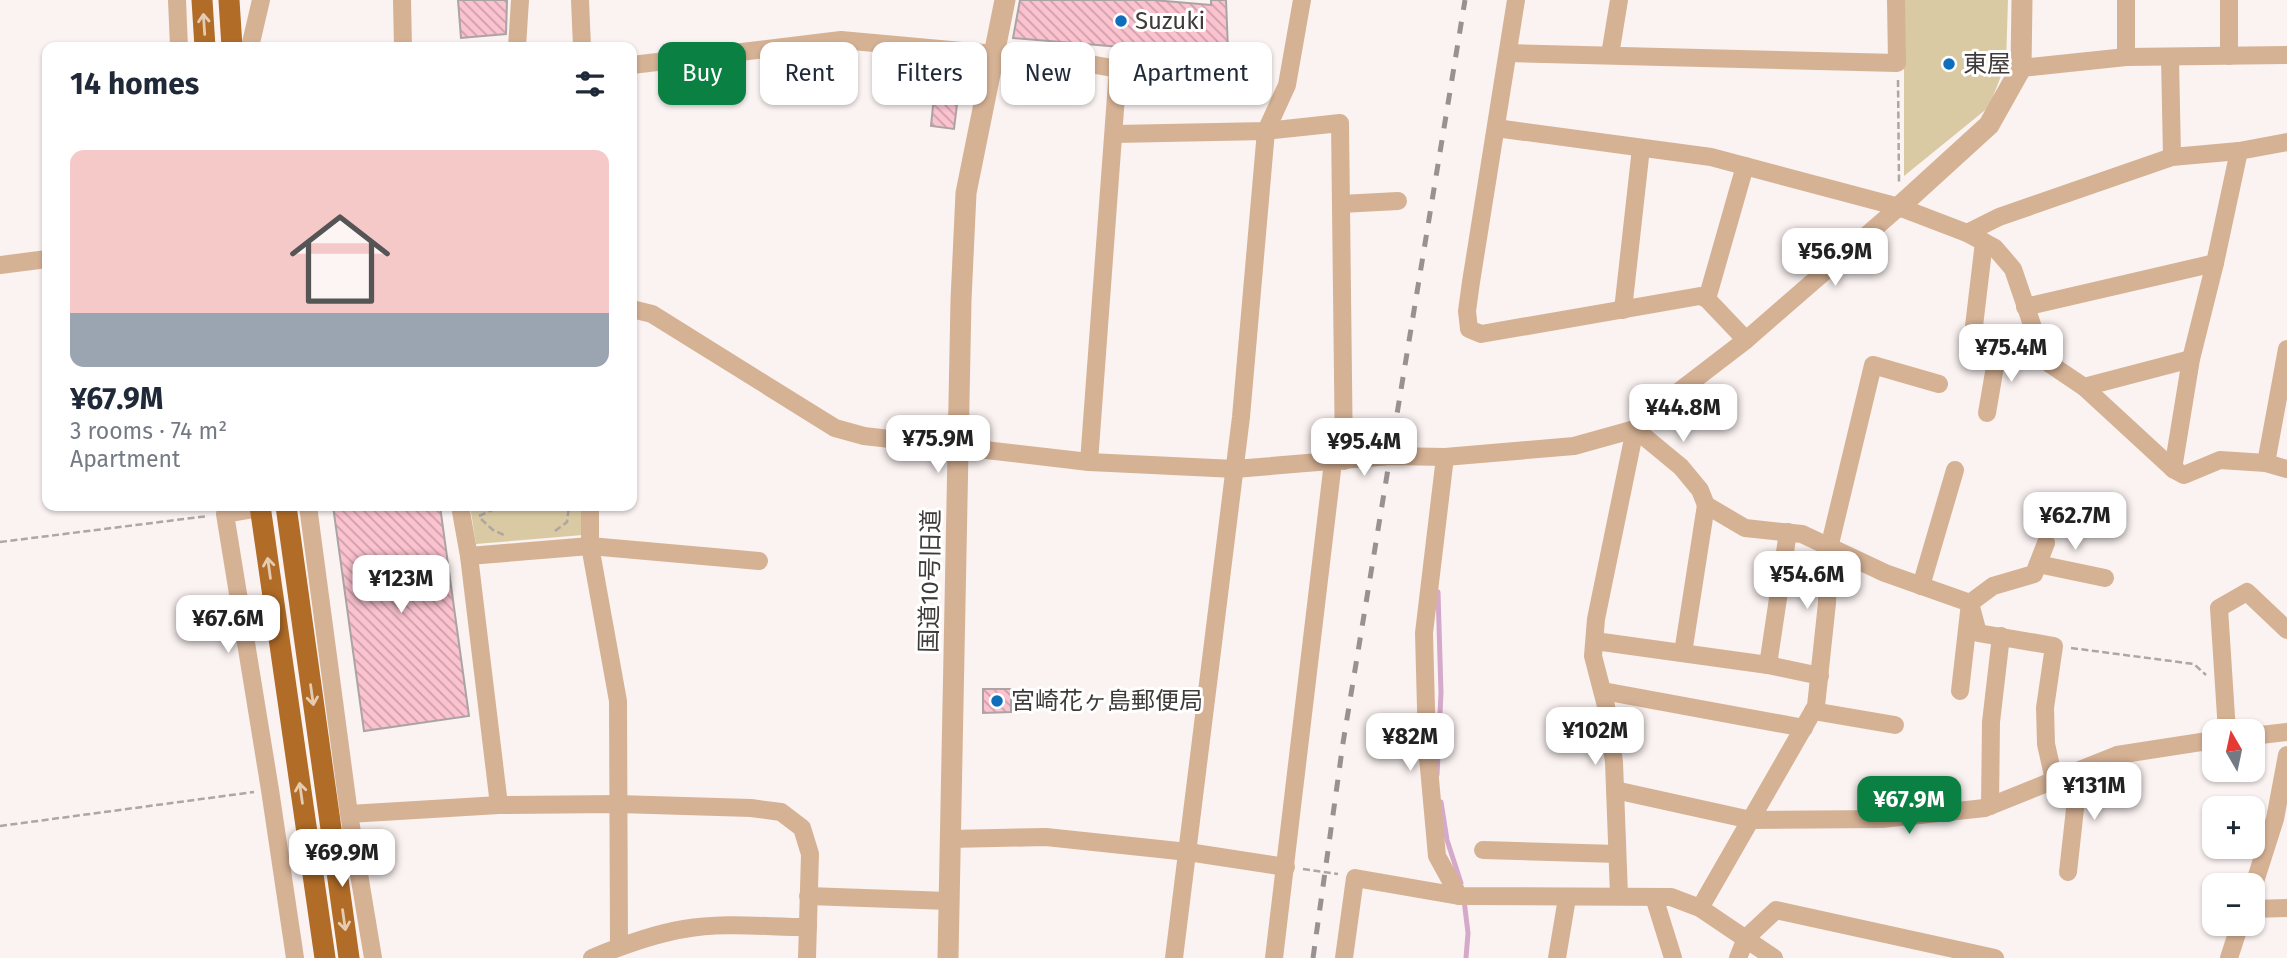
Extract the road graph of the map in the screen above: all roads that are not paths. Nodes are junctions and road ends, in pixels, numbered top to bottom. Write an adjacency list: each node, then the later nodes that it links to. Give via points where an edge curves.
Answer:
1 (177, 0): 16 (street)
2 (202, 0): 17 (highway, one-way to 2)
3 (229, 0): 18 (highway)
4 (261, 0): 19 (street)
5 (402, 0): 20 (street)
6 (520, 0): 21 (street)
7 (580, 0): 22 (street)
8 (1005, 0): 23 (street, 国道10号旧道)
9 (1302, 0): 33 (street, via 1287,85)
10 (1516, 0): 24 (street)
11 (1619, 0): 25 (street)
12 (1896, 0): 25 (street, via 1897,63)
13 (2022, 0): 31 (street)
14 (2126, 0): 28 (street)
15 (2229, 0): 27 (street)
16 (179, 42)
17 (205, 42)
18 (232, 42)
19 (251, 42)
20 (403, 42)
21 (517, 42)
22 (582, 42)
23 (993, 53): 30 (street, via 841,40); 34 (street, via 1118,69); 61 (street, 国道10号旧道, via 966,193)
24 (1508, 53): 25 (street); 32 (street)
25 (1610, 55)
26 (2287, 55): 27 (street)
27 (2229, 56): 29 (street)
28 (2126, 57): 29 (street); 31 (street)
29 (2170, 58): 38 (street)
30 (637, 64)
31 (2021, 68): 42 (street, via 1989,125)
32 (1496, 128): 36 (street); 51 (street, via 1467,311 1469,329 1481,334)
33 (1266, 131): 34 (street); 41 (street, via 1340,123); 66 (street)
34 (1115, 134): 63 (street)
35 (2287, 142): 37 (street)
36 (1641, 148): 39 (street); 51 (street)
37 (2239, 151): 38 (street); 46 (street)
38 (2172, 157): 43 (street, via 1999,217)
39 (1745, 166): 42 (street); 48 (street)
40 (1398, 201): 41 (street)
41 (1341, 204): 64 (street)
42 (1899, 207): 43 (street); 52 (street)
43 (1967, 233): 44 (street)
44 (1984, 242): 49 (street, via 2013,269); 53 (street, via 1972,343)
45 (42, 260): 47 (street)
46 (2215, 263): 49 (street); 56 (street)
47 (0, 265)
48 (1707, 299): 51 (street, via 1700,296); 52 (street)
49 (2025, 307): 55 (street)
50 (637, 310): 61 (street, via 652,314 835,428 864,436)
51 (1623, 310)
52 (1746, 340): 60 (street)
53 (1998, 349): 55 (street); 59 (street)
54 (2287, 349): 65 (street)
55 (2044, 359): 58 (street)
56 (2191, 359): 58 (street); 67 (street)
57 (1939, 384): 80 (street, via 1873,365)
58 (2084, 387): 67 (street)
59 (1987, 413)
60 (1635, 429): 62 (street, via 1574,446); 70 (street, via 1682,467); 89 (street)
61 (960, 447): 63 (street); 111 (street, 国道10号旧道)
62 (1445, 457): 64 (street, via 1391,456); 120 (street, via 1424,633 1427,746 1437,856)
63 (1089, 462): 66 (street)
64 (1339, 462): 66 (street); 115 (street)
65 (2266, 463): 67 (street, via 2220,460 2184,474); 68 (street)
66 (1235, 469): 113 (street)
67 (2173, 469)
68 (2287, 469)
69 (1955, 470): 85 (street)
70 (1706, 505): 77 (street, via 1745,528); 90 (street)
71 (240, 511): 131 (street, via 225,514)
72 (261, 511): 132 (highway, one-way to 72)
73 (287, 511): 133 (highway, one-way to 133)
74 (309, 511): 108 (street)
75 (467, 511): 81 (street)
76 (590, 511): 79 (street)
77 (1788, 532): 80 (street); 91 (street)
78 (2046, 543): 83 (street)
79 (590, 546): 81 (street); 82 (street); 105 (street, via 618,701)
80 (1829, 548): 85 (street); 92 (street)
81 (469, 556): 106 (street)
82 (759, 561)
83 (2038, 564): 84 (street); 86 (street, via 2034,574 1993,586)
84 (2105, 578)
85 (1921, 586): 86 (street)
86 (1970, 603): 88 (street, via 1978,633); 94 (street)
87 (2287, 630): 96 (street, via 2248,593 2219,608)
88 (2001, 636): 103 (street, via 2054,646 2045,708 2046,744); 107 (street, via 1991,722)
89 (1595, 641): 90 (street); 93 (street, via 1593,656)
90 (1683, 653): 91 (street)
91 (1768, 665): 92 (street)
92 (1820, 677): 95 (street)
93 (1603, 691): 98 (street); 104 (street)
94 (1960, 691)
95 (1813, 711): 97 (street); 98 (street)
96 (2226, 719)
97 (1895, 725)
98 (1804, 728): 110 (street)
99 (2287, 732): 100 (street)
100 (2265, 735)
101 (2202, 742): 103 (street, via 2117,755)
102 (2287, 755): 109 (street)
103 (2062, 777): 107 (street); 116 (street, via 2075,809)
104 (1615, 790): 110 (street); 114 (street)
105 (618, 804): 106 (street); 119 (street, via 781,812 802,828 810,854); 130 (street)
106 (499, 805): 108 (street)
107 (1990, 806): 110 (street, via 1882,819)
108 (349, 814): 134 (street)
109 (2281, 819): 117 (street)
110 (1751, 820): 124 (street)
111 (950, 839): 113 (street, via 1046,837); 123 (street, 国道10号旧道)
112 (1483, 850): 114 (street)
113 (1188, 852): 115 (street); 138 (street)
114 (1617, 854): 118 (street)
115 (1286, 867): 139 (street)
116 (2068, 872)
117 (2259, 873)
118 (1619, 895): 121 (street); 122 (street)
119 (808, 896): 123 (street); 127 (street)
120 (1459, 896): 122 (street); 140 (street, via 1355,878)
121 (1654, 897): 124 (street, via 1671,897); 142 (street)
122 (1567, 898): 141 (street)
123 (949, 901): 137 (street, 国道10号旧道)
124 (1700, 908): 129 (street)
125 (2287, 908): 126 (street)
126 (2265, 909)
127 (808, 928): 130 (street, via 705,926); 136 (street)
128 (2236, 936): 146 (street)
129 (1746, 939): 143 (street); 144 (street); 145 (street, via 1776,910)
130 (620, 946): 135 (street)
131 (295, 958)
132 (324, 958)
133 (349, 958)
134 (373, 958)
135 (592, 958)
136 (807, 958)
137 (948, 958)
138 (1174, 958)
139 (1274, 958)
140 (1343, 958)
141 (1557, 958)
142 (1672, 958)
143 (1738, 958)
144 (1774, 958)
145 (1995, 958)
146 (2229, 958)

